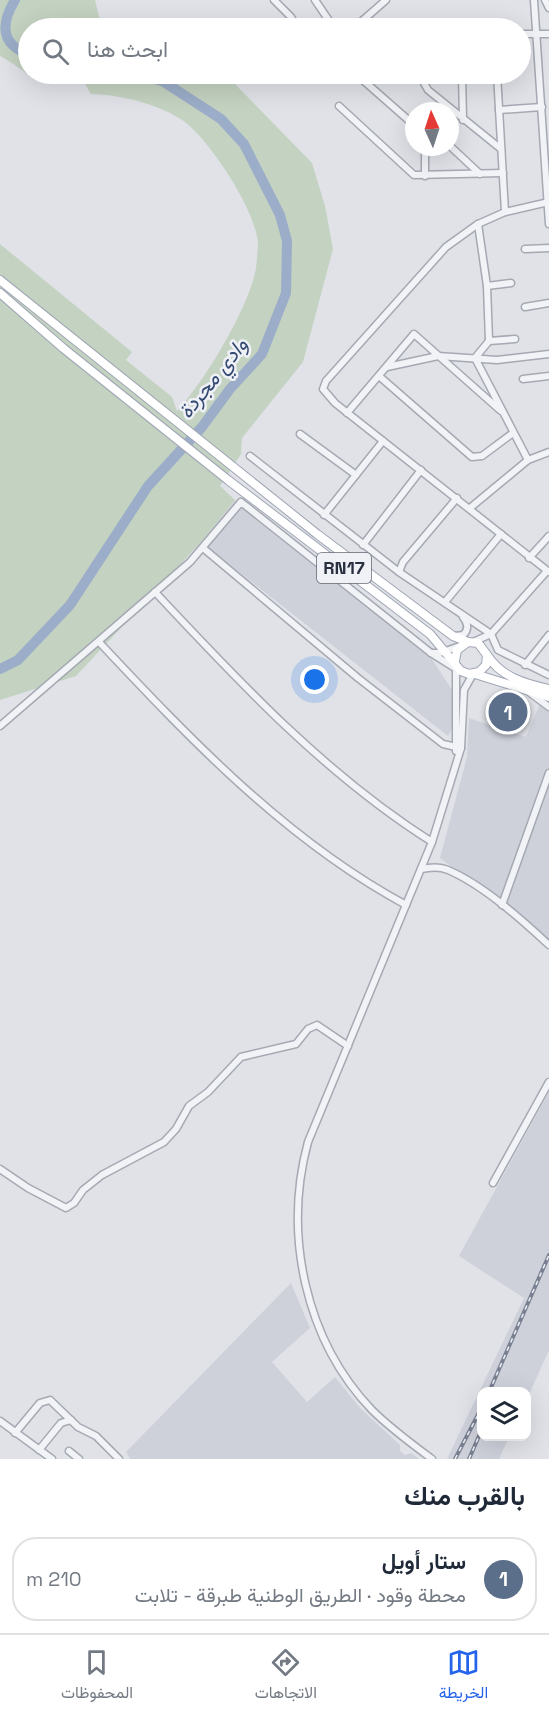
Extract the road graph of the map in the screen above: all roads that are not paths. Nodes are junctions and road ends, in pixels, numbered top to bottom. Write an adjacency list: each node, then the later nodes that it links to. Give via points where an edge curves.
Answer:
1 (274, 0): 7 (street)
2 (315, 0): 8 (street)
3 (386, 0): 9 (street)
4 (534, 0): 11 (street)
5 (545, 0): 6 (street)
6 (549, 8)
7 (292, 18)
8 (327, 18)
9 (365, 18)
10 (531, 34): 11 (street)
11 (537, 34): 12 (street); 18 (street)
12 (549, 34)
13 (367, 84): 20 (street)
14 (425, 84): 21 (street)
15 (462, 84): 21 (street)
16 (498, 84): 19 (street)
17 (339, 105): 27 (street, via 410,172)
18 (542, 106): 19 (street); 28 (street)
19 (499, 110): 22 (street)
20 (405, 117)
21 (463, 120): 22 (street)
22 (501, 150): 25 (street)
23 (459, 154): 26 (street)
24 (425, 156): 27 (street)
25 (503, 173): 26 (street); 29 (street)
26 (480, 174): 27 (street)
27 (425, 176)
28 (548, 202): 29 (street); 31 (street)
29 (505, 212): 30 (street)
30 (478, 224): 36 (street); 50 (street, via 446,247 326,381 324,393)
31 (549, 224)
32 (549, 248): 33 (street)
33 (525, 249)
34 (0, 280): 74 (main road, RN17, via 317,534)
35 (511, 283): 36 (street)
36 (487, 286): 41 (street)
37 (0, 293): 77 (main road, RN17, via 39,329)
38 (549, 303): 39 (street)
39 (525, 307)
40 (515, 339): 41 (street)
41 (489, 341): 44 (street)
42 (549, 354): 44 (street, via 497,360)
43 (438, 356): 44 (street); 45 (street); 45 (street, via 414,334); 49 (street)
44 (475, 358): 49 (street)
45 (386, 367): 46 (street)
46 (379, 376): 50 (street); 51 (street, via 472,456 482,456)
47 (549, 376): 48 (street)
48 (523, 379)
49 (501, 411): 51 (street)
50 (347, 413): 53 (street)
51 (513, 433): 56 (street)
52 (300, 434): 58 (street)
53 (383, 441): 57 (street); 58 (street)
54 (549, 452): 56 (street)
55 (250, 456): 61 (street)
56 (528, 460): 60 (street)
57 (421, 470): 59 (street); 64 (street)
58 (356, 475): 61 (street)
59 (457, 498): 60 (street); 67 (street, via 403,562)
60 (470, 508): 62 (street)
61 (324, 515): 64 (street)
62 (501, 534): 66 (street); 70 (street)
63 (549, 536): 66 (street)
64 (363, 545): 67 (street)
65 (203, 548): 69 (street); 78 (street, via 238,503 243,502); 93 (street, via 358,678 443,744)
66 (530, 558): 68 (street)
67 (399, 572): 70 (street)
68 (548, 572): 72 (street)
69 (155, 592): 75 (street); 96 (street, via 307,744 393,817)
70 (445, 602): 71 (street)
71 (461, 615): 72 (street); 74 (street, via 468,624 467,630 461,636)
72 (491, 634): 76 (street); 79 (street); 80 (street, via 496,648)
73 (549, 635): 81 (street)
74 (453, 636): 76 (main road, RN17)
75 (99, 642): 91 (street); 98 (street, via 226,771 350,873)
76 (467, 643): 77 (street); 79 (main road, RN17); 82 (main road)
77 (447, 651): 78 (street); 82 (main road, RN17)
78 (430, 653): 82 (street)
79 (487, 653): 83 (main road, RN17); 84 (main road, via 483,669)
80 (512, 658): 81 (street); 83 (street, via 501,658)
81 (525, 665): 85 (street)
82 (457, 666): 84 (main road); 93 (street)
83 (498, 668): 86 (main road, RN17, via 520,681)
84 (474, 674): 87 (main road); 93 (street, via 464,690)
85 (549, 675)
86 (549, 689)
87 (529, 692): 88 (main road); 89 (street)
88 (549, 697)
89 (549, 707)
90 (0, 718): 91 (street)
91 (9, 718): 92 (street)
92 (0, 726)
93 (458, 748): 96 (street)
94 (549, 773): 95 (street)
95 (547, 788): 99 (street)
96 (432, 842): 97 (street)
97 (421, 869): 98 (street); 99 (street, via 434,866 448,870)
98 (406, 905): 101 (street)
99 (502, 905): 100 (street)
100 (549, 945)
101 (348, 1046): 103 (street, via 317,1025 308,1029 296,1044 241,1057 206,1095 189,1106 164,1142 102,1175 66,1208); 113 (street, via 303,1160 297,1209 301,1262 316,1317 340,1368 376,1414)
102 (549, 1082): 104 (street)
103 (0, 1168)
104 (493, 1183)
105 (71, 1419): 107 (street, via 56,1403 45,1400); 108 (street, via 61,1423); 112 (street)
106 (0, 1421): 107 (street)
107 (15, 1433): 108 (street)
108 (39, 1450): 110 (street)
109 (69, 1451): 111 (street)
110 (52, 1459)
111 (79, 1459)
112 (119, 1459)
113 (432, 1459)

